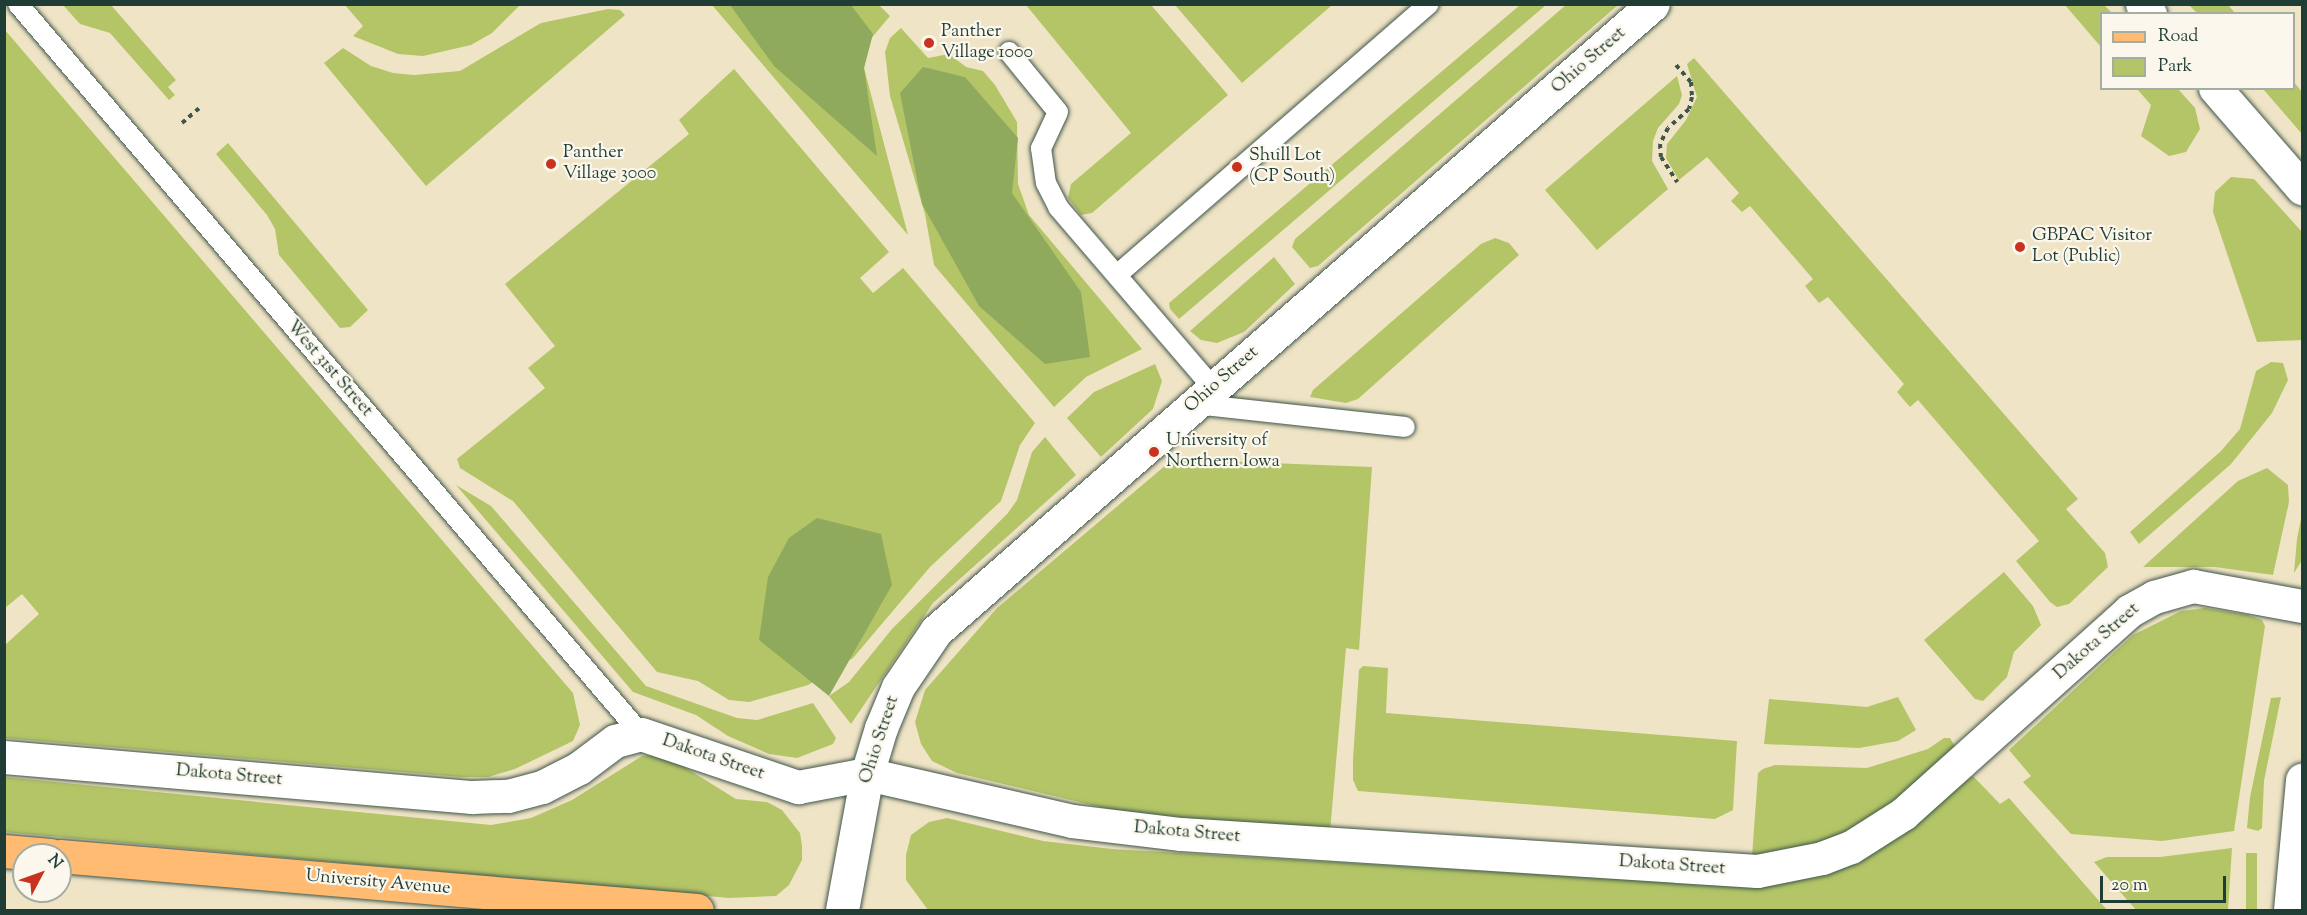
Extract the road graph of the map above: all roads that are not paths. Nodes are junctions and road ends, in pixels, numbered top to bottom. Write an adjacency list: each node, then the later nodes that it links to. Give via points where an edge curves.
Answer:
1 (18, 4): 11 (lane, West 31st Street)
2 (1429, 4): 7 (lane)
3 (1653, 4): 8 (street, Ohio Street)
4 (1009, 52): 7 (lane, via 1058,112 1041,148 1046,183 1058,207)
5 (2217, 90): 6 (street)
6 (2302, 188)
7 (1117, 275): 8 (lane)
8 (1204, 396): 9 (lane); 13 (street, Ohio Street, via 936,632 897,687)
9 (1405, 427)
10 (2302, 606): 13 (street, Dakota Street, via 2193,586 2154,597 2129,611 1903,814 1832,854 1757,871 1181,834 1072,820)
11 (641, 734): 12 (street, Dakota Street, via 615,741 579,768 542,787 496,796); 13 (street, Dakota Street, via 798,787)
12 (4, 757)
13 (867, 774): 18 (street, Ohio Street)
14 (2302, 780): 16 (street)
15 (72, 857): 17 (main road, University Avenue)
16 (2295, 899)
17 (697, 910)
18 (842, 910)

